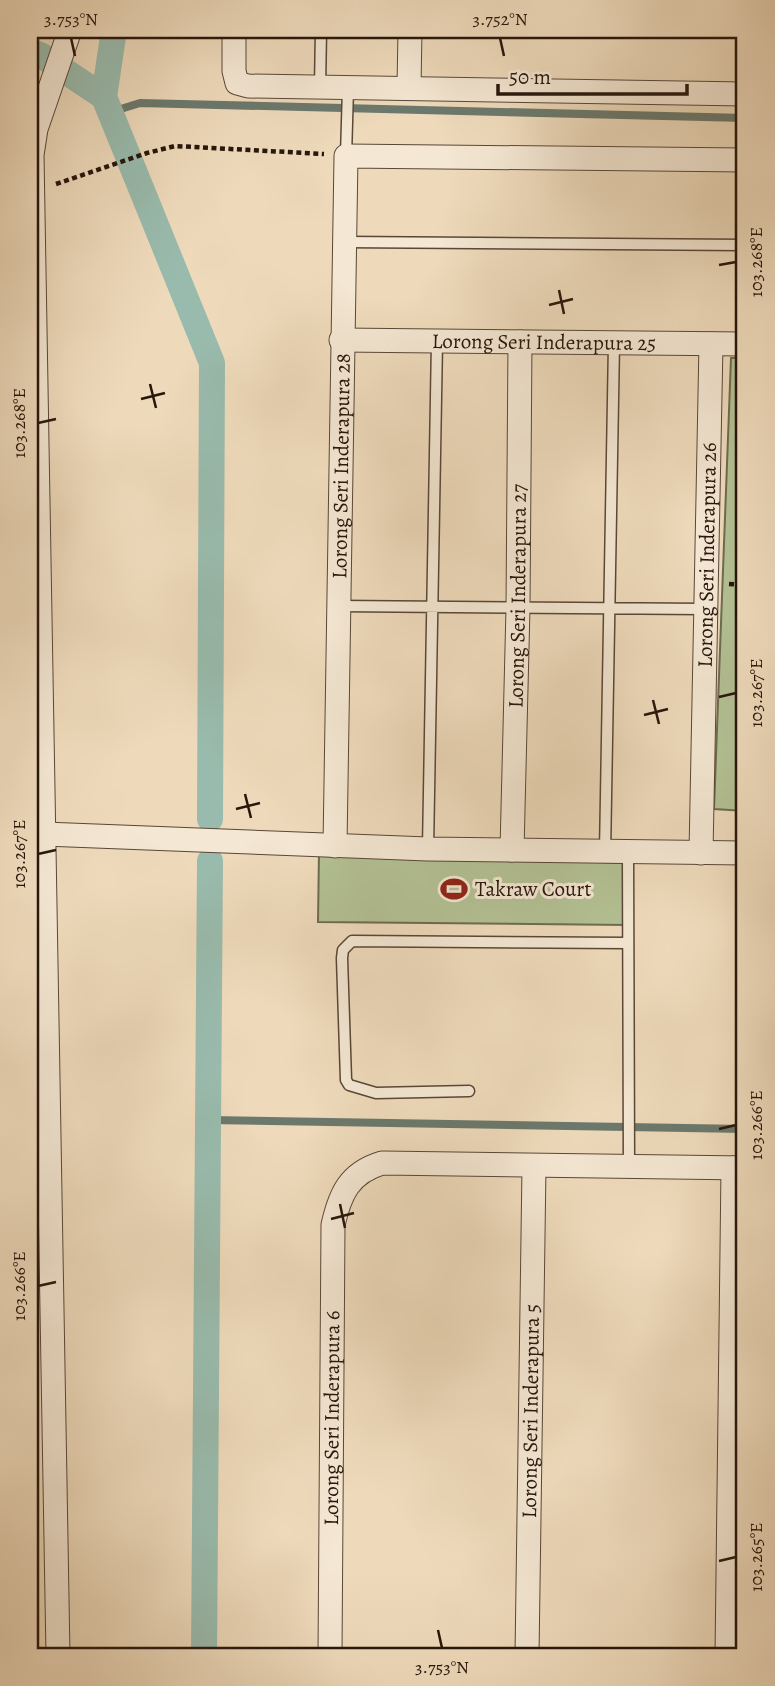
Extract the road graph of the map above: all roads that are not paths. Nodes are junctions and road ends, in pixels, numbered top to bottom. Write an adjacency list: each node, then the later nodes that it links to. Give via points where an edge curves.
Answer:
1 (71, 30): 10 (street)
2 (234, 30): 5 (street, via 237,83)
3 (321, 30): 5 (lane)
4 (410, 30): 6 (street)
5 (320, 87): 7 (street)
6 (409, 88): 7 (street); 8 (street)
7 (348, 94): 9 (lane, Lorong Seri Inderapura 28)
8 (745, 94)
9 (347, 147): 11 (street); 12 (street, Lorong Seri Inderapura 28)
10 (31, 154): 14 (street)
11 (745, 160)
12 (344, 242): 13 (lane); 15 (street, Lorong Seri Inderapura 28)
13 (745, 245)
14 (32, 247): 21 (street)
15 (341, 340): 16 (street, Lorong Seri Inderapura 25); 23 (street, Lorong Seri Inderapura 28)
16 (437, 341): 17 (street, Lorong Seri Inderapura 25); 24 (lane)
17 (520, 342): 18 (street, Lorong Seri Inderapura 25); 25 (street, Lorong Seri Inderapura 27)
18 (614, 343): 19 (street, Lorong Seri Inderapura 25); 26 (lane)
19 (711, 344): 20 (street, Lorong Seri Inderapura 25); 27 (street, Lorong Seri Inderapura 26)
20 (745, 344)
21 (34, 470): 22 (street)
22 (35, 588): 28 (street)
23 (339, 606): 24 (lane); 29 (street, Lorong Seri Inderapura 28)
24 (432, 606): 25 (lane); 30 (lane)
25 (517, 608): 26 (lane); 31 (street, Lorong Seri Inderapura 27)
26 (610, 609): 27 (lane); 32 (lane)
27 (705, 609): 33 (street, Lorong Seri Inderapura 26)
28 (44, 834): 29 (street); 40 (street)
29 (335, 845): 30 (street)
30 (428, 849): 31 (street)
31 (512, 850): 32 (street)
32 (617, 852): 33 (street); 35 (lane)
33 (701, 853): 34 (street)
34 (745, 853)
35 (628, 943): 36 (lane, via 352,941 345,946 349,1085 376,1093); 37 (lane)
36 (469, 1091)
37 (629, 1158): 38 (street); 39 (street)
38 (534, 1166): 41 (street, Lorong Seri Inderapura 6, via 382,1163 365,1168 338,1201 334,1225); 42 (street, Lorong Seri Inderapura 5)
39 (739, 1168): 43 (street)
40 (58, 1656)
41 (330, 1656)
42 (527, 1656)
43 (727, 1656)

